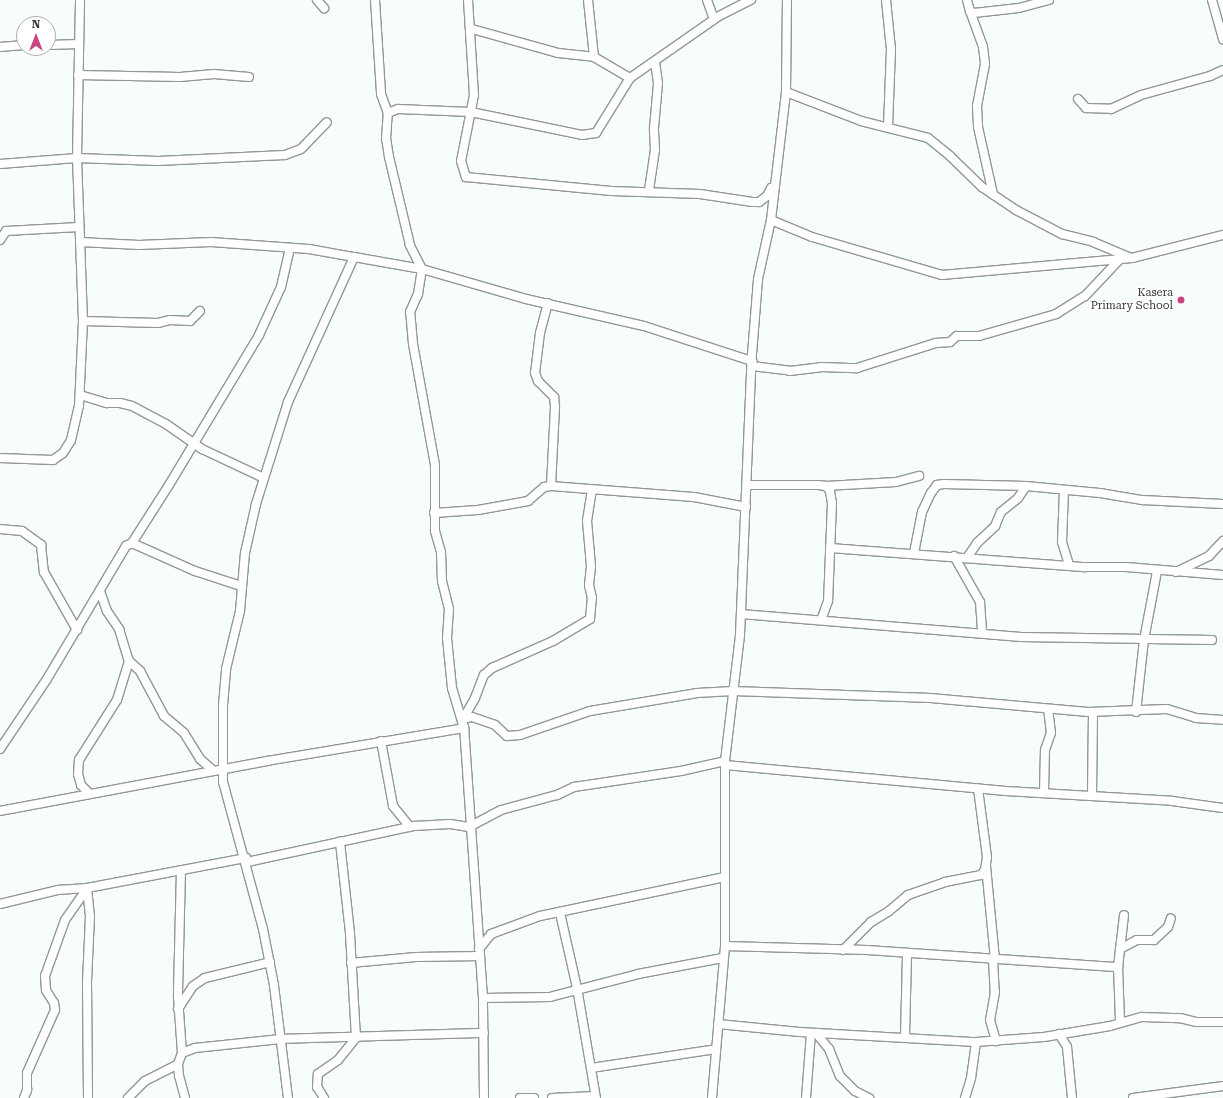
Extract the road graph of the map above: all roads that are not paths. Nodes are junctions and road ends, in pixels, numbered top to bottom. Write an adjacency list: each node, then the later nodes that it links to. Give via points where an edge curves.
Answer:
1 (80, 0): 18 (street)
2 (317, 0): 13 (street)
3 (375, 0): 31 (street, via 381,94)
4 (468, 0): 16 (street)
5 (588, 0): 22 (street)
6 (707, 0): 15 (street)
7 (751, 0): 15 (street)
8 (787, 0): 28 (street)
9 (886, 0): 33 (street, via 891,49)
10 (967, 0): 14 (street)
11 (1049, 0): 14 (street, via 1019,8 974,13)
12 (1212, 0): 17 (street)
13 (324, 8)
14 (970, 11): 38 (street, via 983,47 986,64 977,106 978,127)
15 (714, 19): 23 (street)
16 (472, 29): 22 (street, via 558,53); 30 (street, via 474,95)
17 (1223, 40)
18 (79, 44): 19 (street); 25 (street)
19 (56, 45)
20 (16, 46): 21 (street)
21 (0, 47)
22 (594, 57): 27 (street)
23 (655, 62): 27 (street); 37 (street, via 658,83 655,150)
24 (1223, 70): 29 (street, via 1141,95 1111,109 1086,108)
25 (78, 75): 26 (street, via 180,77 214,74); 34 (street)
26 (248, 78)
27 (630, 78): 30 (street, via 596,133 582,135)
28 (786, 92): 33 (street, via 833,112); 36 (street)
29 (1078, 99)
30 (471, 112): 31 (street, via 398,109); 37 (street, via 461,161 466,177 611,191)
31 (388, 113): 48 (street, via 386,139 390,158 410,245)
32 (327, 122): 34 (street, via 301,149 285,155 158,161)
33 (888, 127): 38 (street, via 920,135 935,142 972,178)
34 (77, 158): 35 (street); 40 (street)
35 (0, 164)
36 (774, 183): 37 (street, via 767,196 759,202); 39 (street)
37 (649, 190)
38 (993, 194): 46 (street, via 1062,234 1093,242)
39 (770, 220): 47 (street, via 812,237 942,275); 52 (street, via 758,279)
40 (79, 227): 42 (street, via 6,231); 43 (street)
41 (1223, 235): 46 (street)
42 (0, 240)
43 (80, 242): 44 (street, via 139,245 211,242); 51 (street)
44 (290, 248): 45 (street); 54 (street, via 281,287 259,335)
45 (354, 257): 48 (street); 57 (street, via 288,402)
46 (1132, 258): 47 (street)
47 (1120, 259): 52 (street, via 1084,296 1056,314 979,336 957,336 950,342 931,345 857,368 821,367 790,371)
48 (422, 269): 49 (street); 66 (street, via 418,294 410,312 413,344 435,465)
49 (548, 303): 52 (street, via 644,326); 59 (street, via 540,333 535,373 538,381 554,397)
50 (200, 311): 51 (street, via 190,321)
51 (82, 321): 53 (street)
52 (752, 364): 58 (street)
53 (80, 395): 54 (street, via 107,403 132,406); 55 (street, via 71,440 63,453 53,460)
54 (194, 442): 57 (street, via 202,449); 69 (street)
55 (0, 458)
56 (919, 476): 60 (street, via 896,482)
57 (264, 478): 78 (street, via 245,553)
58 (747, 485): 60 (street); 65 (street)
59 (551, 486): 62 (street); 66 (street, via 544,487 528,501 478,510)
60 (826, 486): 70 (street, via 830,490 832,503)
61 (1026, 486): 63 (street); 71 (street, via 937,485 922,512); 73 (street, via 1018,498 1001,512 995,526)
62 (592, 490): 65 (street, via 694,497); 92 (street, via 587,521 591,566 589,585 592,598 590,619 553,641 492,668 484,675)
63 (1064, 490): 64 (street, via 1142,500); 74 (street, via 1062,542)
64 (1223, 504)
65 (746, 507): 80 (street)
66 (434, 513): 92 (street, via 449,609 447,638 452,688)
67 (0, 529): 82 (street, via 22,531 41,545 44,572)
68 (1223, 541): 76 (street, via 1209,556)
69 (132, 543): 78 (street, via 195,572); 79 (street, via 126,546)
70 (830, 548): 71 (street); 81 (street, via 828,601)
71 (914, 553): 72 (street)
72 (954, 556): 73 (street); 83 (street, via 980,602)
73 (967, 558): 74 (street)
74 (1069, 565): 75 (street, via 1126,566)
75 (1157, 571): 76 (street); 84 (street)
76 (1176, 572): 77 (street)
77 (1223, 575)
78 (242, 586): 96 (street, via 240,611 226,669 222,719)
79 (100, 591): 82 (street); 86 (street, via 107,611 119,629)
80 (741, 614): 81 (street); 87 (street)
81 (821, 620): 83 (street)
82 (77, 630): 94 (street)
83 (982, 633): 84 (street, via 1021,637)
84 (1144, 640): 85 (street); 90 (street)
85 (1212, 640)
86 (129, 661): 97 (street, via 140,671 164,716 184,732 200,759); 99 (street, via 117,700 79,760 78,774 81,785)
87 (733, 690): 88 (street, via 931,698 1006,703); 92 (street, via 590,711 520,735 507,736 499,727 472,717); 95 (street)
88 (1048, 709): 89 (street); 100 (street, via 1051,733 1045,750)
89 (1093, 712): 90 (street); 101 (street)
90 (1136, 712): 91 (street, via 1167,709 1196,718)
91 (1223, 720)
92 (463, 724): 93 (street); 105 (street)
93 (381, 741): 96 (street); 104 (street, via 393,806)
94 (0, 749)
95 (725, 763): 98 (street); 105 (street, via 574,787 557,795 501,810); 110 (street)
96 (223, 770): 97 (street); 107 (street, via 223,782)
97 (214, 771): 99 (street)
98 (978, 789): 100 (street); 108 (street)
99 (88, 793): 103 (street)
100 (1044, 793): 101 (street)
101 (1092, 795): 102 (street)
102 (1223, 808)
103 (0, 811)
104 (410, 827): 105 (street, via 450,824); 106 (street)
105 (469, 827): 119 (street)
106 (340, 842): 107 (street); 124 (street)
107 (246, 860): 109 (street); 123 (street)
108 (986, 866): 118 (street, via 981,875 945,882 908,895 871,922); 122 (street)
109 (181, 870): 111 (street); 128 (street)
110 (725, 877): 113 (street, via 636,894); 116 (street)
111 (87, 888): 112 (street, via 58,890); 147 (street, via 65,920 45,976 46,990 55,1010 28,1073); 148 (street, via 90,916 87,982)
112 (0, 904)
113 (560, 913): 119 (street, via 508,926 491,934); 126 (street)
114 (1124, 915): 117 (street)
115 (1171, 918): 117 (street, via 1168,927 1154,940 1137,940)
116 (725, 946): 118 (street); 121 (street)
117 (1120, 949): 125 (street)
118 (844, 950): 120 (street)
119 (479, 953): 124 (street); 127 (street)
120 (907, 954): 122 (street); 135 (street)
121 (723, 958): 126 (street); 131 (street)
122 (994, 959): 125 (street); 138 (street, via 995,992 990,1020)
123 (270, 962): 128 (street, via 205,978 192,986); 137 (street)
124 (352, 963): 136 (street)
125 (1118, 967): 129 (street)
126 (577, 988): 127 (street, via 550,996); 143 (street, via 586,1052)
127 (482, 998): 132 (street)
128 (178, 1009): 141 (street)
129 (1120, 1021): 130 (street, via 1142,1017); 134 (street, via 1110,1026)
130 (1223, 1022)
131 (718, 1024): 133 (street); 140 (street)
132 (484, 1033): 136 (street); 153 (street)
133 (814, 1033): 135 (street); 158 (street); 159 (street, via 829,1049 840,1076 855,1091)
134 (1059, 1034): 138 (street); 161 (street, via 1067,1047)
135 (905, 1037): 139 (street)
136 (356, 1038): 137 (street); 152 (street, via 338,1060 318,1074 317,1087)
137 (281, 1040): 141 (street, via 195,1048); 151 (street)
138 (996, 1041): 139 (street)
139 (976, 1042): 160 (street, via 971,1078)
140 (716, 1049): 143 (street); 157 (street)
141 (182, 1053): 142 (street)
142 (178, 1064): 149 (street, via 145,1081); 150 (street)
143 (591, 1068): 146 (street)
144 (1223, 1086): 145 (street)
145 (1162, 1095): 162 (street)
146 (595, 1097): 156 (street)
147 (24, 1098)
148 (88, 1098)
149 (128, 1098)
150 (185, 1098)
151 (288, 1098)
152 (324, 1098)
153 (484, 1098)
154 (520, 1098): 155 (street)
155 (534, 1098)
156 (552, 1098)
157 (712, 1098)
158 (806, 1098)
159 (869, 1098)
160 (965, 1098)
161 (1072, 1098)
162 (1133, 1098)

